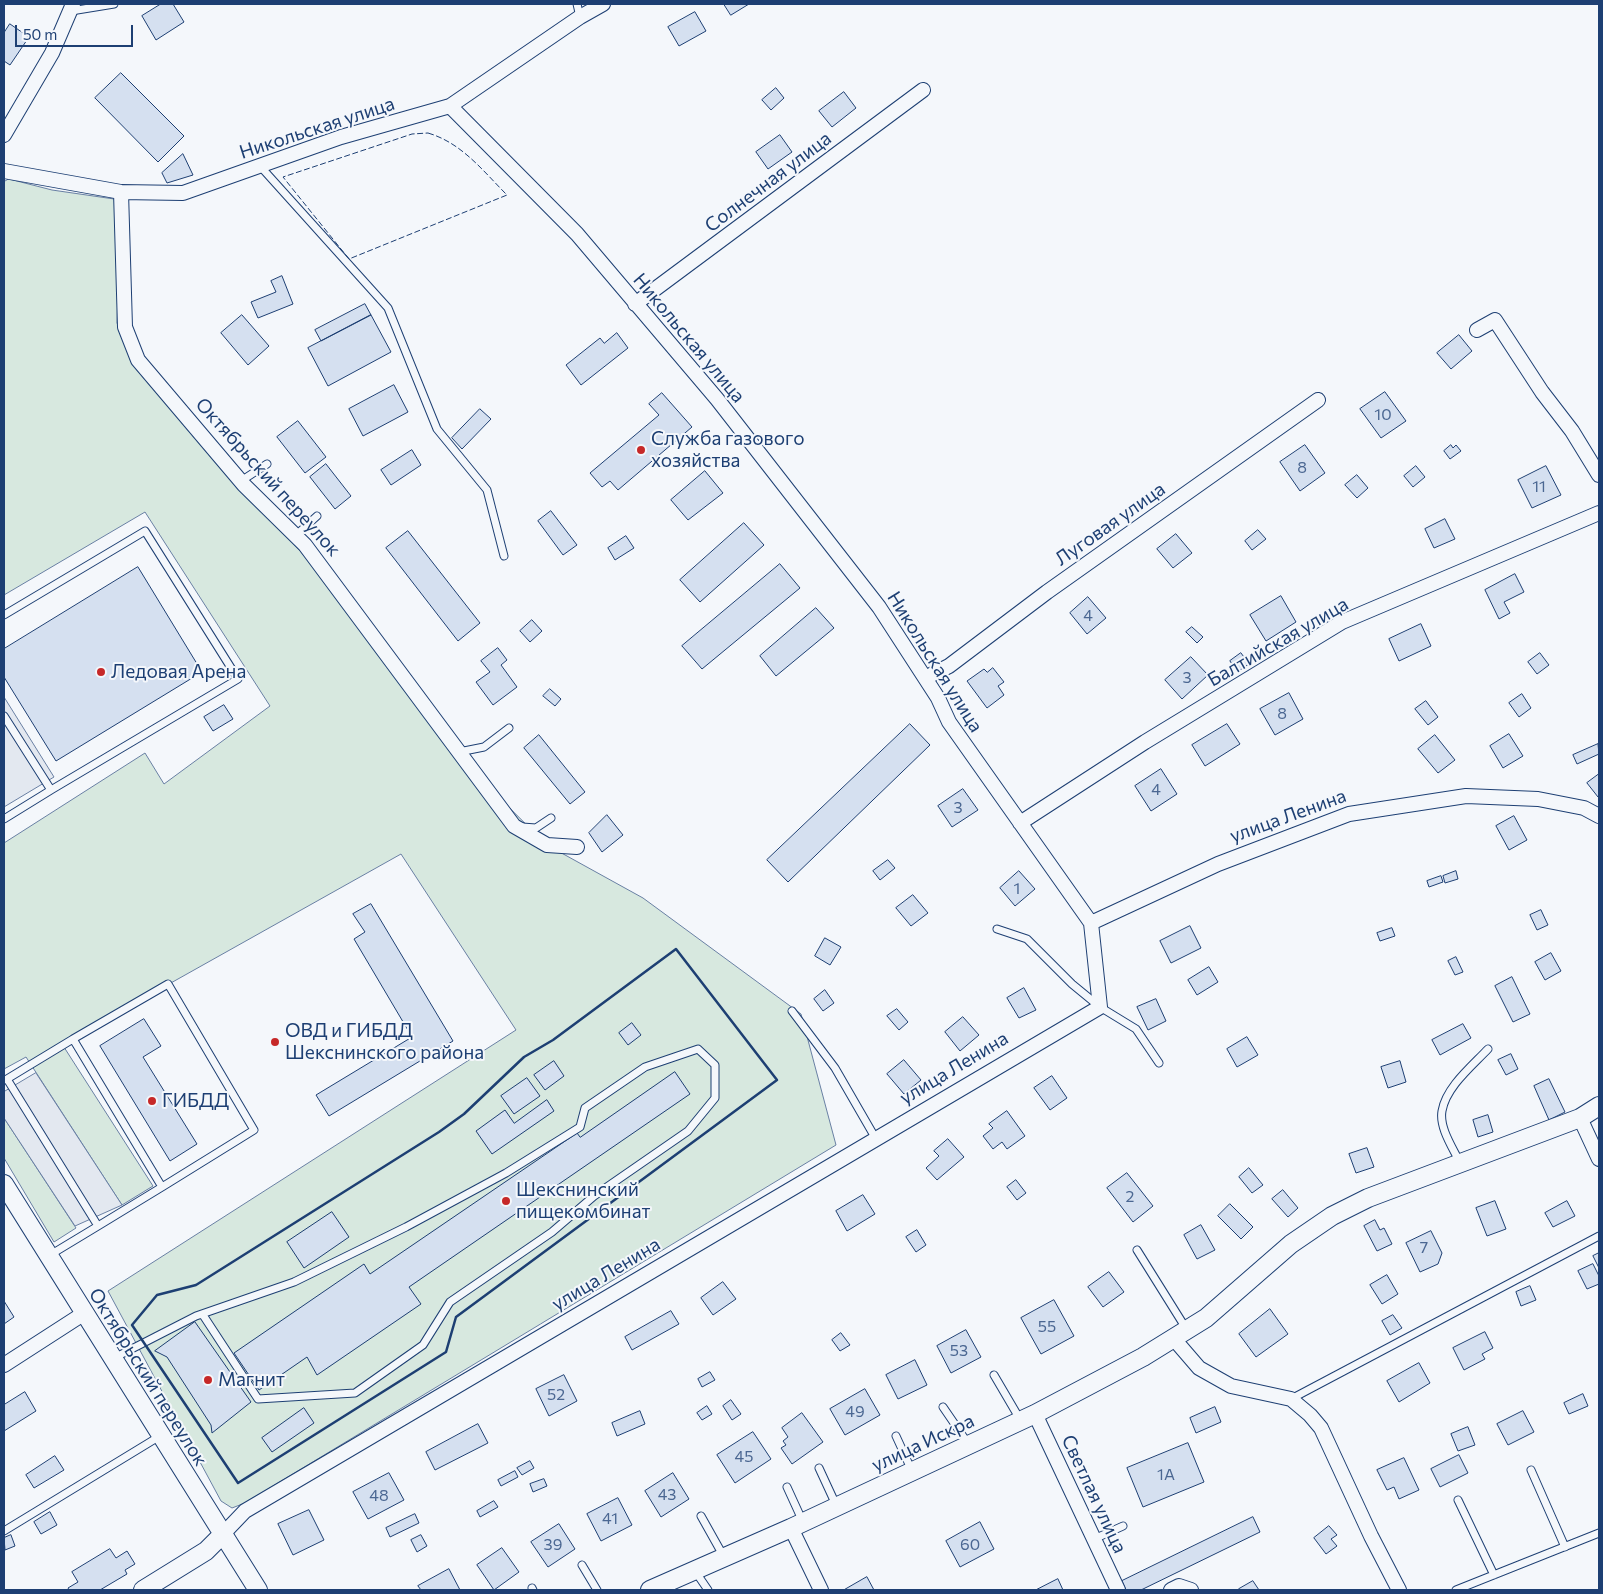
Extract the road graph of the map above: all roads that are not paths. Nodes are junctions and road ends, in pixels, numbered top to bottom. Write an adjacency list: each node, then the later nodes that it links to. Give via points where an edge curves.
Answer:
1 (114, 4): 3 (lane)
2 (603, 4): 4 (street)
3 (72, 7): 7 (street, via 48,60)
4 (578, 10): 6 (street)
5 (923, 90): 11 (street, Солнечная улица)
6 (450, 106): 8 (street, Никольская улица, via 341,137); 11 (street, Никольская улица, via 577,234)
7 (6, 126)
8 (260, 166): 10 (street, Никольская улица, via 183,193); 20 (lane, via 388,308 437,429 487,490)
9 (4, 171): 10 (street, Никольская улица)
10 (121, 192): 16 (street, Октябрьский переулок, via 125,326 138,360)
11 (635, 304): 22 (street, Никольская улица, via 717,399 879,607)
12 (1477, 330): 15 (street, via 1495,320)
13 (1318, 400): 22 (street, Луговая улица, via 1047,592 949,666)
14 (267, 464): 16 (lane)
15 (1599, 475)
16 (241, 481): 19 (street, Октябрьский переулок)
17 (1599, 512): 30 (street, Балтийская улица, via 1342,622 1145,742)
18 (317, 516): 19 (lane)
19 (295, 536): 25 (street, Октябрьский переулок, via 305,545)
20 (504, 556)
21 (4, 615): 26 (lane, via 145,531 238,679)
22 (925, 678): 30 (street, Никольская улица, via 949,722)
23 (4, 716): 26 (lane)
24 (509, 728): 25 (lane, via 484,747)
25 (459, 752): 31 (street, Октябрьский переулок)
26 (51, 790): 29 (lane)
27 (1599, 816): 33 (street, улица Ленина, via 1584,808 1538,799 1466,796 1349,814 1218,864)
28 (550, 818): 31 (lane, via 536,828)
29 (4, 819)
30 (1020, 823): 33 (street, Никольская улица)
31 (514, 826): 32 (street, Октябрьский переулок, via 547,845)
32 (577, 847)
33 (1091, 923): 35 (street, Никольская улица)
34 (997, 929): 35 (lane, via 1027,939 1072,984)
35 (1100, 1006): 39 (lane, via 1136,1029); 43 (street, улица Ленина)
36 (792, 1011): 43 (lane, via 835,1068)
37 (73, 1038): 40 (lane); 47 (lane); 47 (lane, via 168,984 254,1130)
38 (1488, 1049): 45 (lane, via 1453,1087 1442,1112 1446,1135)
39 (1159, 1063)
40 (5, 1080): 48 (lane)
41 (1599, 1106): 42 (street, улица Искра)
42 (1580, 1118): 44 (street); 45 (street, улица Искра)
43 (876, 1139): 75 (street, улица Ленина, via 245,1511)
44 (1599, 1159)
45 (1460, 1163): 54 (street, улица Искра, via 1368,1198 1332,1216 1291,1244 1206,1318)
46 (4, 1184): 51 (street, Октябрьский переулок)
47 (162, 1187): 48 (lane)
48 (98, 1226): 51 (lane)
49 (1599, 1236): 58 (lane)
50 (1137, 1250): 54 (lane)
51 (48, 1257): 52 (street, Октябрьский переулок)
52 (83, 1314): 55 (street, Октябрьский переулок); 56 (street)
53 (204, 1314): 53 (lane, via 294,1282 506,1173 580,1127 585,1108 645,1068 698,1049 715,1065 715,1098 688,1131 594,1196 552,1232 450,1302 423,1345 356,1393 258,1399); 55 (lane)
54 (1180, 1335): 58 (street, via 1199,1368 1230,1386); 60 (street, улица Искра)
55 (111, 1359): 61 (street, Октябрьский переулок)
56 (4, 1365)
57 (994, 1375): 60 (lane)
58 (1291, 1400): 91 (street, via 1322,1428 1371,1536)
59 (943, 1407): 63 (lane)
60 (1028, 1418): 63 (street, улица Искра); 76 (street, Светлая улица)
61 (160, 1436): 73 (lane); 75 (street, Октябрьский переулок)
62 (896, 1436): 66 (lane)
63 (969, 1445): 66 (street, улица Искра)
64 (819, 1468): 69 (lane)
65 (1531, 1470): 77 (lane)
66 (913, 1472): 69 (street, улица Искра)
67 (787, 1487): 71 (lane)
68 (1458, 1500): 81 (lane)
69 (837, 1507): 71 (street, улица Искра)
70 (701, 1516): 78 (lane)
71 (797, 1525): 78 (street, улица Искра); 87 (street)
72 (1123, 1526): 76 (lane)
73 (4, 1531)
74 (1599, 1533): 77 (lane)
75 (222, 1534): 82 (street, улица Ленина, via 206,1551); 83 (street, Октябрьский переулок)
76 (1094, 1539): 88 (street, Светлая улица)
77 (1565, 1547): 81 (lane)
78 (725, 1557): 80 (street, улица Искра)
79 (582, 1565): 84 (lane)
80 (694, 1571): 85 (street, улица Искра); 86 (lane)
81 (1494, 1576): 92 (lane)
82 (143, 1590)
83 (258, 1590)
84 (597, 1590)
85 (650, 1590)
86 (708, 1590)
87 (821, 1590)
88 (1118, 1590)
89 (1171, 1590): 90 (street, via 1179,1586)
90 (1191, 1590)
91 (1400, 1590)
92 (1456, 1590)

